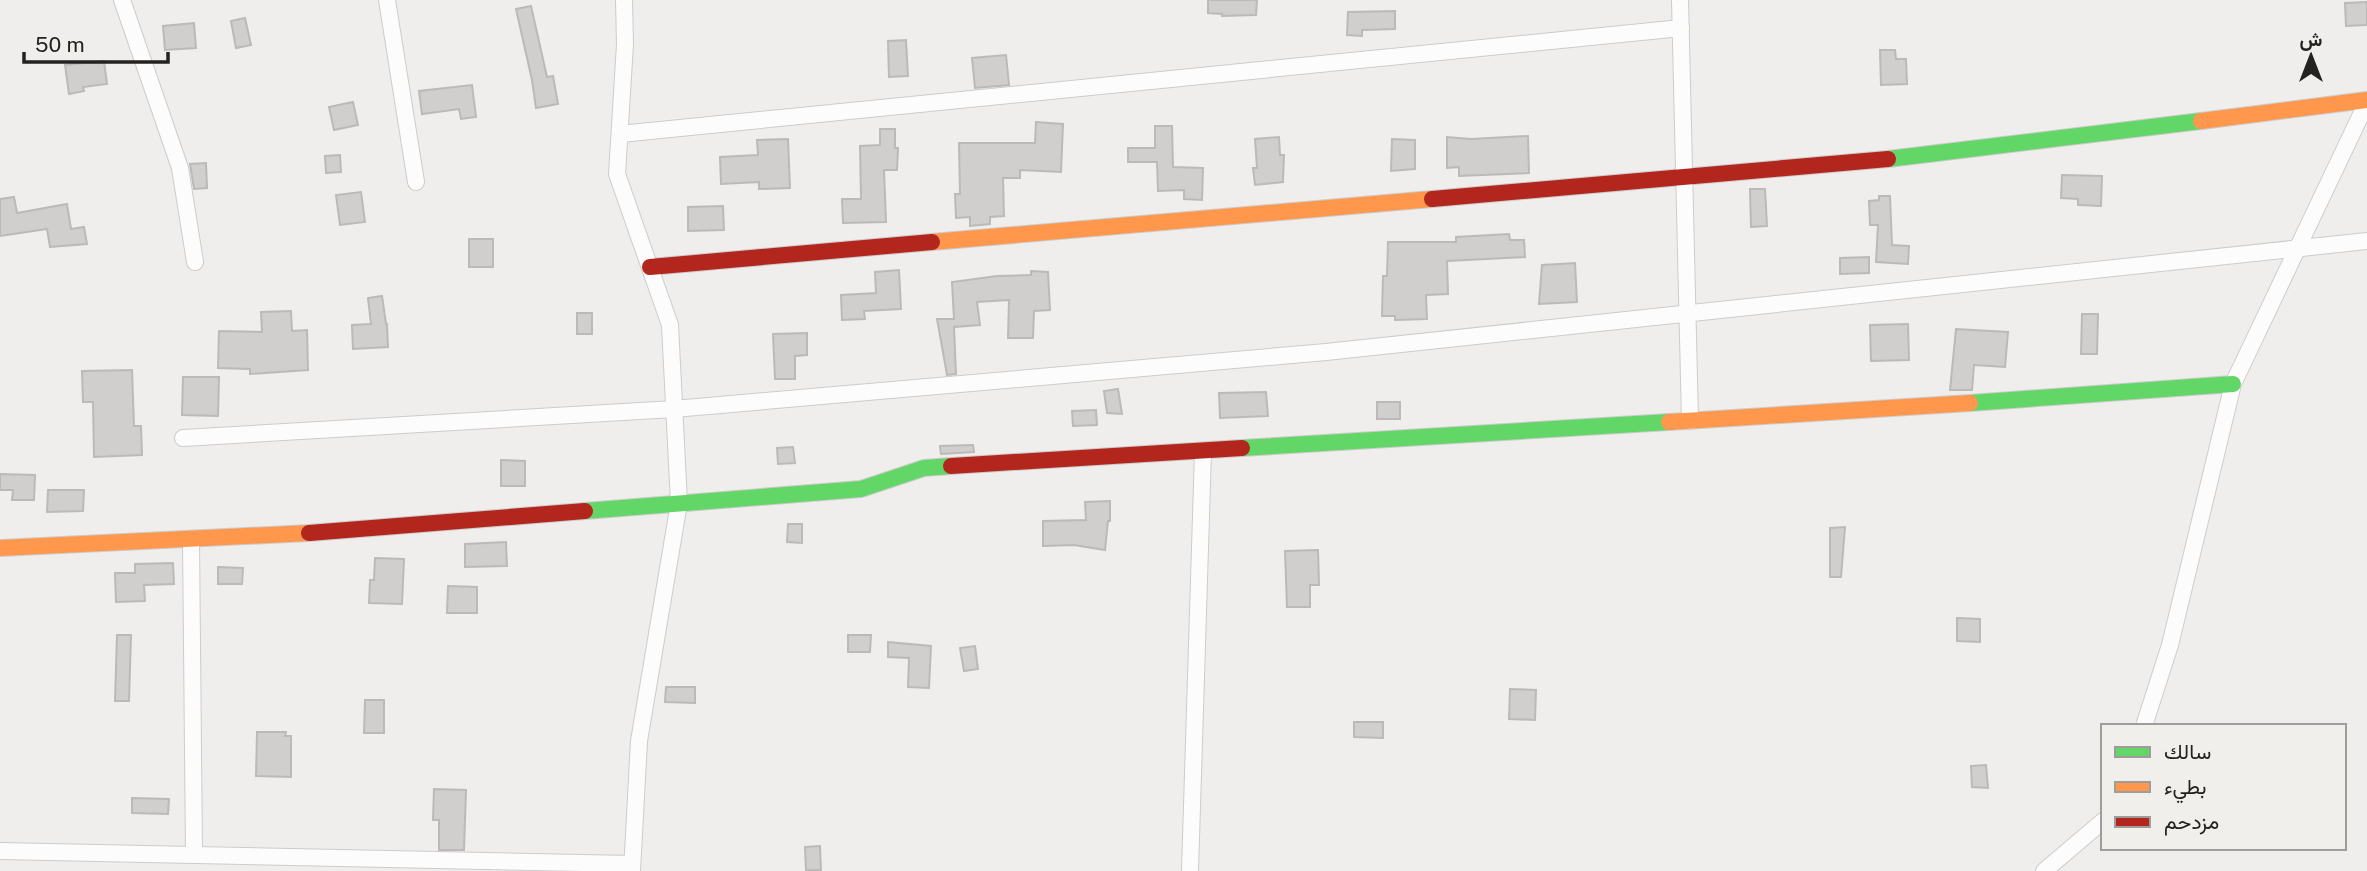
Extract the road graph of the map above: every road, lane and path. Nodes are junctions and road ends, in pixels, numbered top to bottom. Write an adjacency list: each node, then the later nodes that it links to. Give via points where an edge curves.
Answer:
1 (122, 0): 12 (street, via 180,168)
2 (387, 0): 9 (street)
3 (624, 0): 7 (street)
4 (1680, 0): 5 (street)
5 (1681, 29): 7 (street); 8 (street)
6 (2367, 101): 8 (street, via 1930,156); 11 (street)
7 (620, 134): 13 (street, via 617,174)
8 (1684, 177): 13 (street); 14 (street)
9 (416, 182)
10 (2367, 241): 11 (street)
11 (2296, 249): 14 (street); 15 (street)
12 (195, 262)
13 (650, 267): 16 (street, via 670,325)
14 (1688, 313): 16 (street, via 1326,352); 17 (street)
15 (2233, 384): 17 (street); 23 (street, via 2170,645)
16 (674, 409): 18 (street); 20 (street)
17 (1690, 421): 19 (street)
18 (183, 438)
19 (1203, 451): 20 (street, via 924,468 861,489); 28 (street)
20 (679, 503): 21 (street); 27 (street, via 639,741)
21 (191, 539): 22 (street); 26 (street)
22 (0, 548)
23 (2145, 724)
24 (2101, 823): 29 (street)
25 (0, 851): 26 (street)
26 (194, 855): 27 (street)
27 (632, 868)
28 (1190, 871)
29 (2044, 871)

